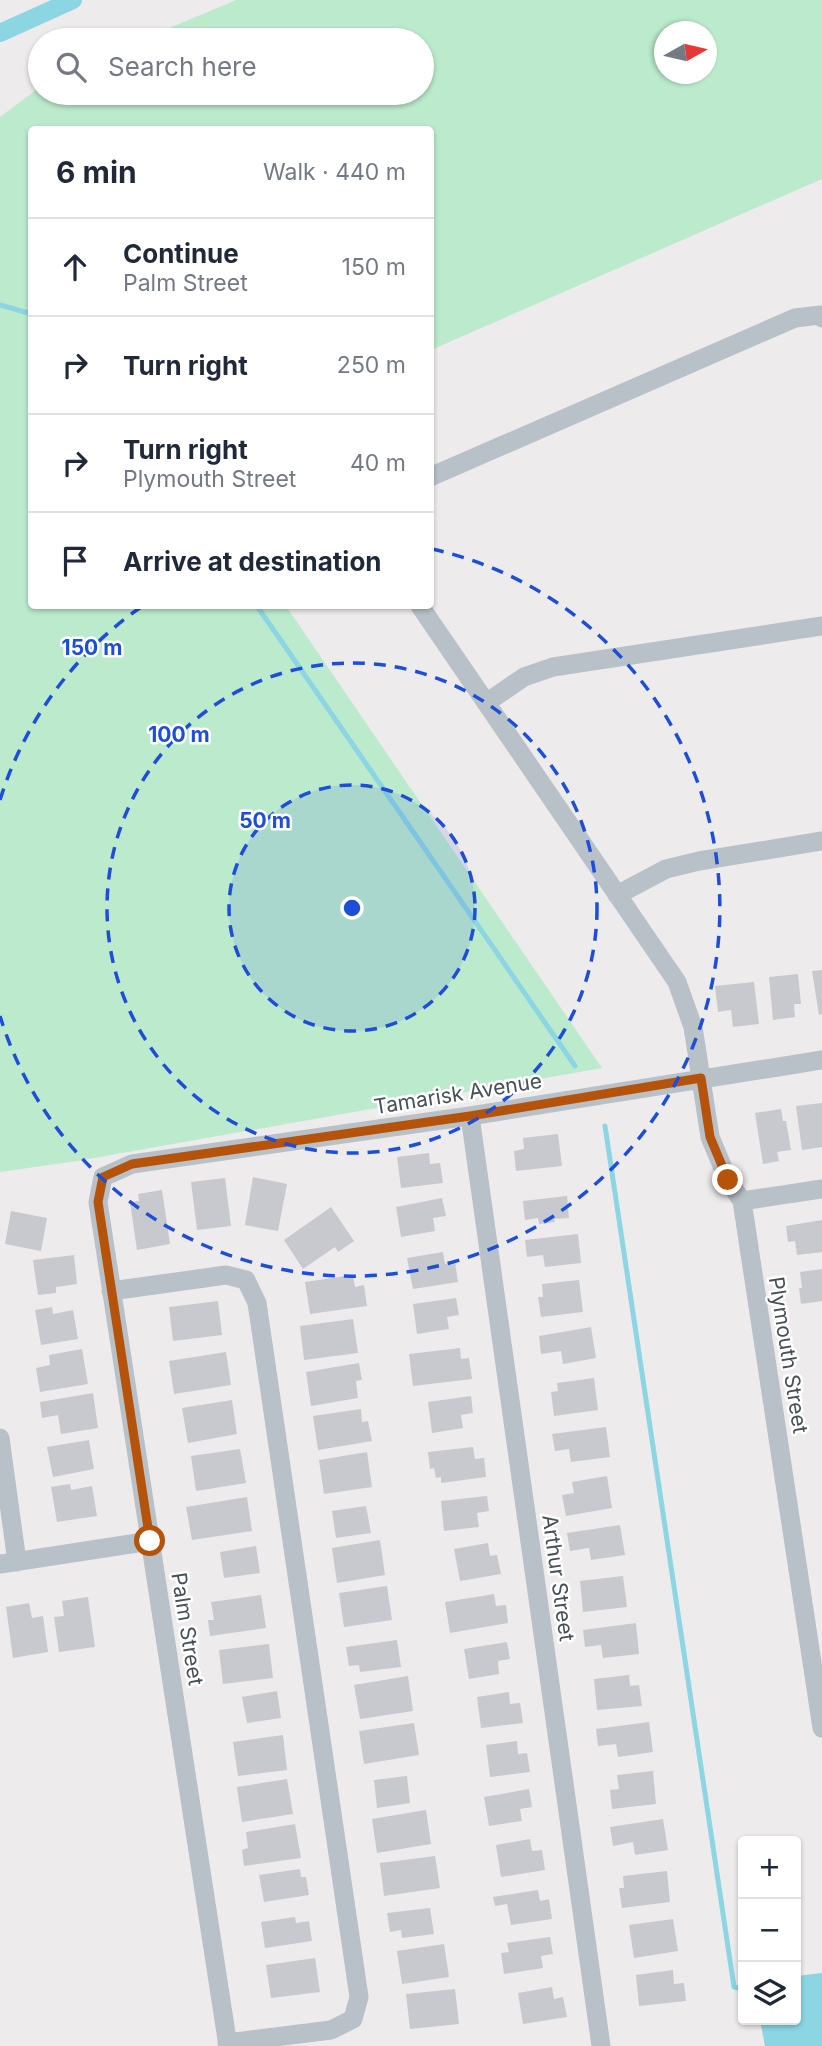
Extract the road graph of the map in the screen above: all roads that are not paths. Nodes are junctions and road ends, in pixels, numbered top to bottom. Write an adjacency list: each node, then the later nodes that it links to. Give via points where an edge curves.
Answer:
1 (822, 318): 2 (street, via 795,318)
2 (434, 475)
3 (422, 609): 5 (street, Plymouth Street)
4 (822, 626): 5 (street, via 553,667 524,677)
5 (486, 703): 7 (street, Plymouth Street)
6 (822, 841): 7 (street, via 666,869)
7 (617, 895): 9 (street, Plymouth Street, via 677,982 693,1027)
8 (822, 1060): 9 (street, Tamarisk Avenue)
9 (701, 1078): 10 (street, Tamarisk Avenue); 13 (street, Plymouth Street, via 710,1137)
10 (470, 1116): 11 (street, Tamarisk Avenue, via 132,1164); 20 (street, Arthur Street)
11 (103, 1177): 14 (street, Palm Street, via 98,1202)
12 (822, 1189): 13 (street)
13 (742, 1201): 18 (street, Plymouth Street)
14 (111, 1292): 16 (street, Palm Street); 19 (street, via 226,1275 246,1280 257,1303 359,1997 353,2020 331,2030)
15 (0, 1438): 17 (street)
16 (150, 1541): 17 (street); 19 (street, Palm Street)
17 (8, 1563)
18 (822, 1728)
19 (228, 2045)
20 (601, 2046)

